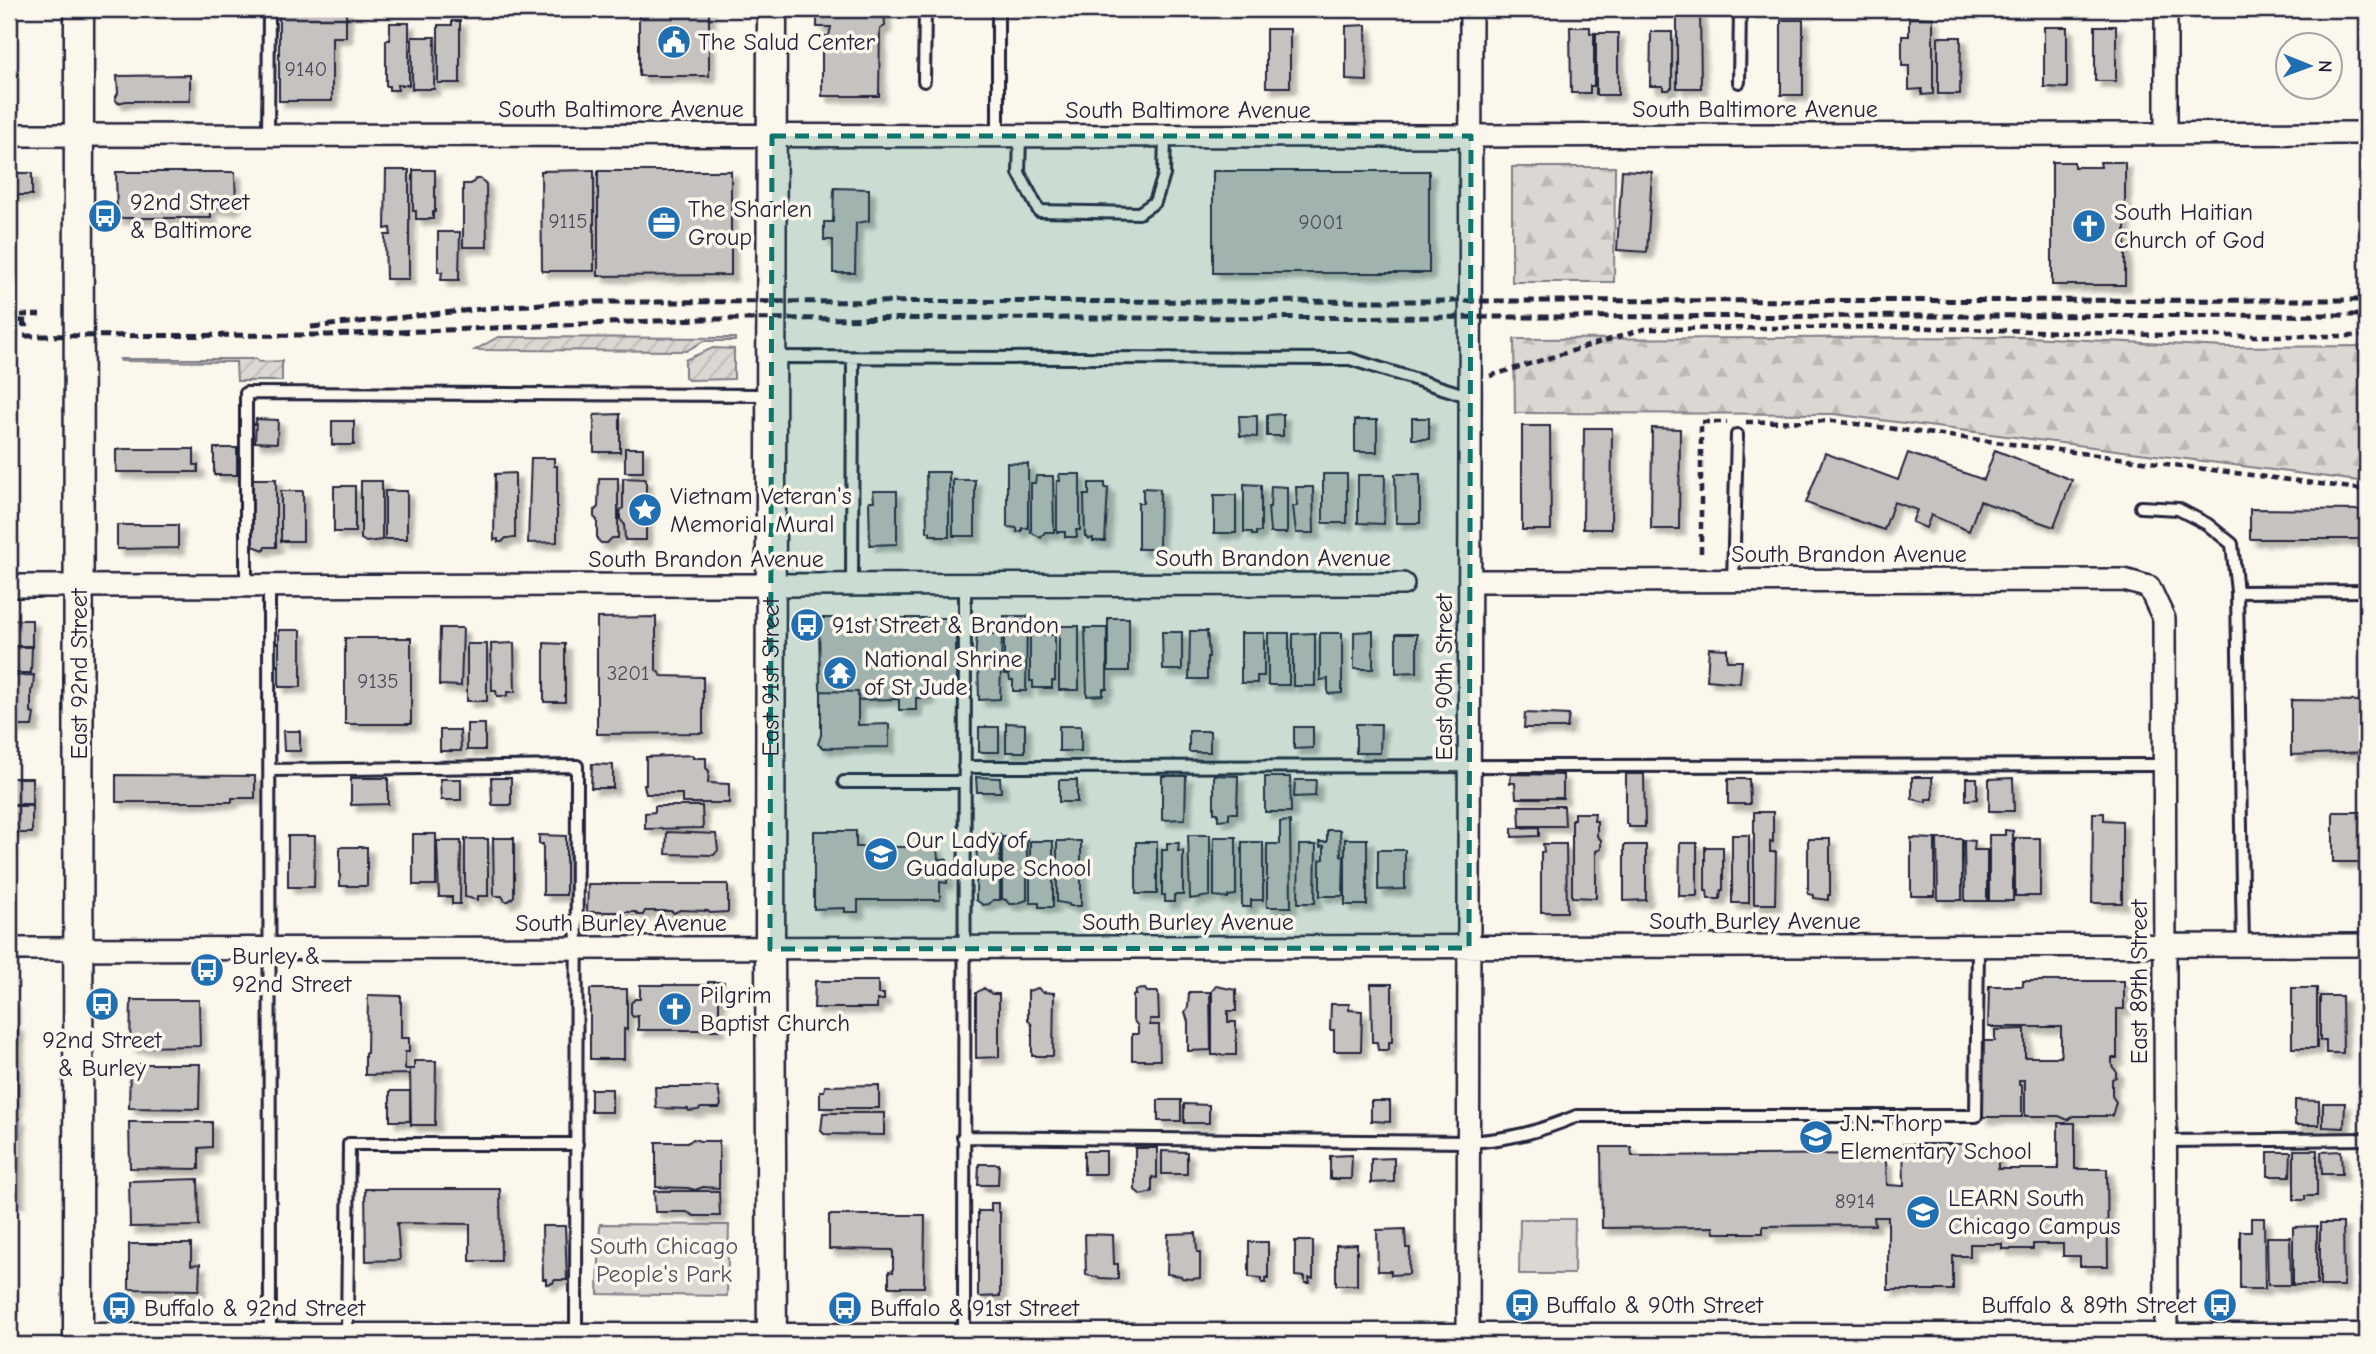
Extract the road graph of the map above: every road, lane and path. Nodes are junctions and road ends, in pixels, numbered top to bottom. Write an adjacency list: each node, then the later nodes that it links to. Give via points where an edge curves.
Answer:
1 (79, 9): 16 (street, East 92nd Street)
2 (204, 9): 10 (lane)
3 (269, 9): 17 (lane)
4 (772, 9): 18 (street, East 91st Street)
5 (925, 9): 11 (lane)
6 (998, 9): 19 (lane)
7 (1471, 9): 22 (street, East 90th Street)
8 (1740, 9): 12 (lane)
9 (2166, 9): 13 (street)
10 (245, 10)
11 (924, 81)
12 (1739, 82)
13 (2166, 133): 14 (street, South Baltimore Avenue); 22 (street, South Baltimore Avenue)
14 (2367, 133)
15 (9, 135): 16 (street, South Baltimore Avenue)
16 (79, 135): 17 (street, South Baltimore Avenue); 45 (street, East 92nd Street)
17 (268, 135): 18 (street, South Baltimore Avenue)
18 (772, 136): 19 (street, South Baltimore Avenue); 27 (street, East 91st Street)
19 (998, 136): 20 (street, South Baltimore Avenue)
20 (1020, 136): 21 (street, South Baltimore Avenue); 21 (lane, via 1019,173 1039,211 1139,213 1155,202 1164,175)
21 (1165, 136): 22 (street, South Baltimore Avenue)
22 (1471, 136): 29 (street, East 90th Street)
23 (9, 316): 24 (path); 25 (path, via 10,320 27,321 27,325)
24 (43, 316)
25 (9, 324)
26 (2367, 336): 29 (path, via 2194,337 1903,327 1644,329)
27 (772, 357): 28 (lane); 30 (street, East 91st Street)
28 (853, 358): 29 (lane, via 1350,359); 42 (lane)
29 (1471, 390): 37 (street, East 90th Street)
30 (771, 395): 40 (lane, via 246,393); 41 (street, East 91st Street)
31 (1728, 422): 36 (path, via 1701,422)
32 (1741, 422): 34 (path, via 1833,421)
33 (1737, 435): 38 (lane)
34 (2367, 490)
35 (2141, 507): 47 (lane, via 2178,509 2232,544)
36 (1701, 553)
37 (1470, 581): 38 (street, South Brandon Avenue); 52 (street, East 90th Street)
38 (1732, 581): 49 (street, South Brandon Avenue, via 2124,580 2149,587)
39 (1403, 584): 43 (street, South Brandon Avenue)
40 (247, 585): 45 (street, South Brandon Avenue); 46 (street, South Brandon Avenue)
41 (771, 585): 42 (street, South Brandon Avenue); 46 (street, South Brandon Avenue); 64 (street, East 91st Street)
42 (852, 585): 43 (street, South Brandon Avenue)
43 (964, 585): 51 (lane)
44 (9, 586): 45 (street, South Brandon Avenue)
45 (79, 586): 62 (street, East 92nd Street)
46 (269, 586): 53 (lane)
47 (2238, 592): 48 (lane); 58 (lane)
48 (2367, 592)
49 (2164, 620): 50 (street, East 89th Street)
50 (2165, 765): 52 (lane); 57 (street, East 89th Street)
51 (964, 766): 52 (lane); 55 (lane)
52 (1469, 766): 60 (street, East 90th Street)
53 (270, 770): 63 (lane); 66 (lane, via 577,766)
54 (844, 782): 55 (lane)
55 (964, 782): 65 (lane)
56 (2367, 945): 58 (street, South Burley Avenue)
57 (2165, 946): 58 (street, South Burley Avenue); 59 (street, South Burley Avenue); 69 (street, East 89th Street)
58 (2243, 946)
59 (1978, 947): 60 (street, South Burley Avenue); 70 (lane, via 1976,1116 1577,1116 1506,1139)
60 (1469, 948): 65 (street, South Burley Avenue); 70 (street, East 90th Street)
61 (9, 949): 62 (street, South Burley Avenue)
62 (78, 949): 63 (street, South Burley Avenue); 75 (street, East 92nd Street)
63 (270, 949): 66 (street, South Burley Avenue); 76 (lane)
64 (770, 949): 65 (street, South Burley Avenue); 66 (street, South Burley Avenue); 78 (street, East 91st Street)
65 (964, 949): 67 (lane)
66 (577, 950): 71 (lane)
67 (963, 1138): 70 (lane); 79 (lane)
68 (2367, 1139): 69 (lane)
69 (2165, 1141): 80 (street, East 89th Street)
70 (1469, 1142): 74 (street, East 90th Street)
71 (577, 1144): 73 (lane, via 349,1144); 77 (lane)
72 (2367, 1338): 80 (street, East 92nd Street)
73 (347, 1339): 76 (street, East 92nd Street); 77 (street, East 92nd Street)
74 (1468, 1341): 79 (street, East 92nd Street); 80 (street, East 92nd Street)
75 (78, 1342): 76 (street, East 92nd Street)
76 (270, 1342)
77 (576, 1342): 78 (street, East 92nd Street)
78 (772, 1342): 79 (street, East 92nd Street)
79 (964, 1342)
80 (2166, 1342)

